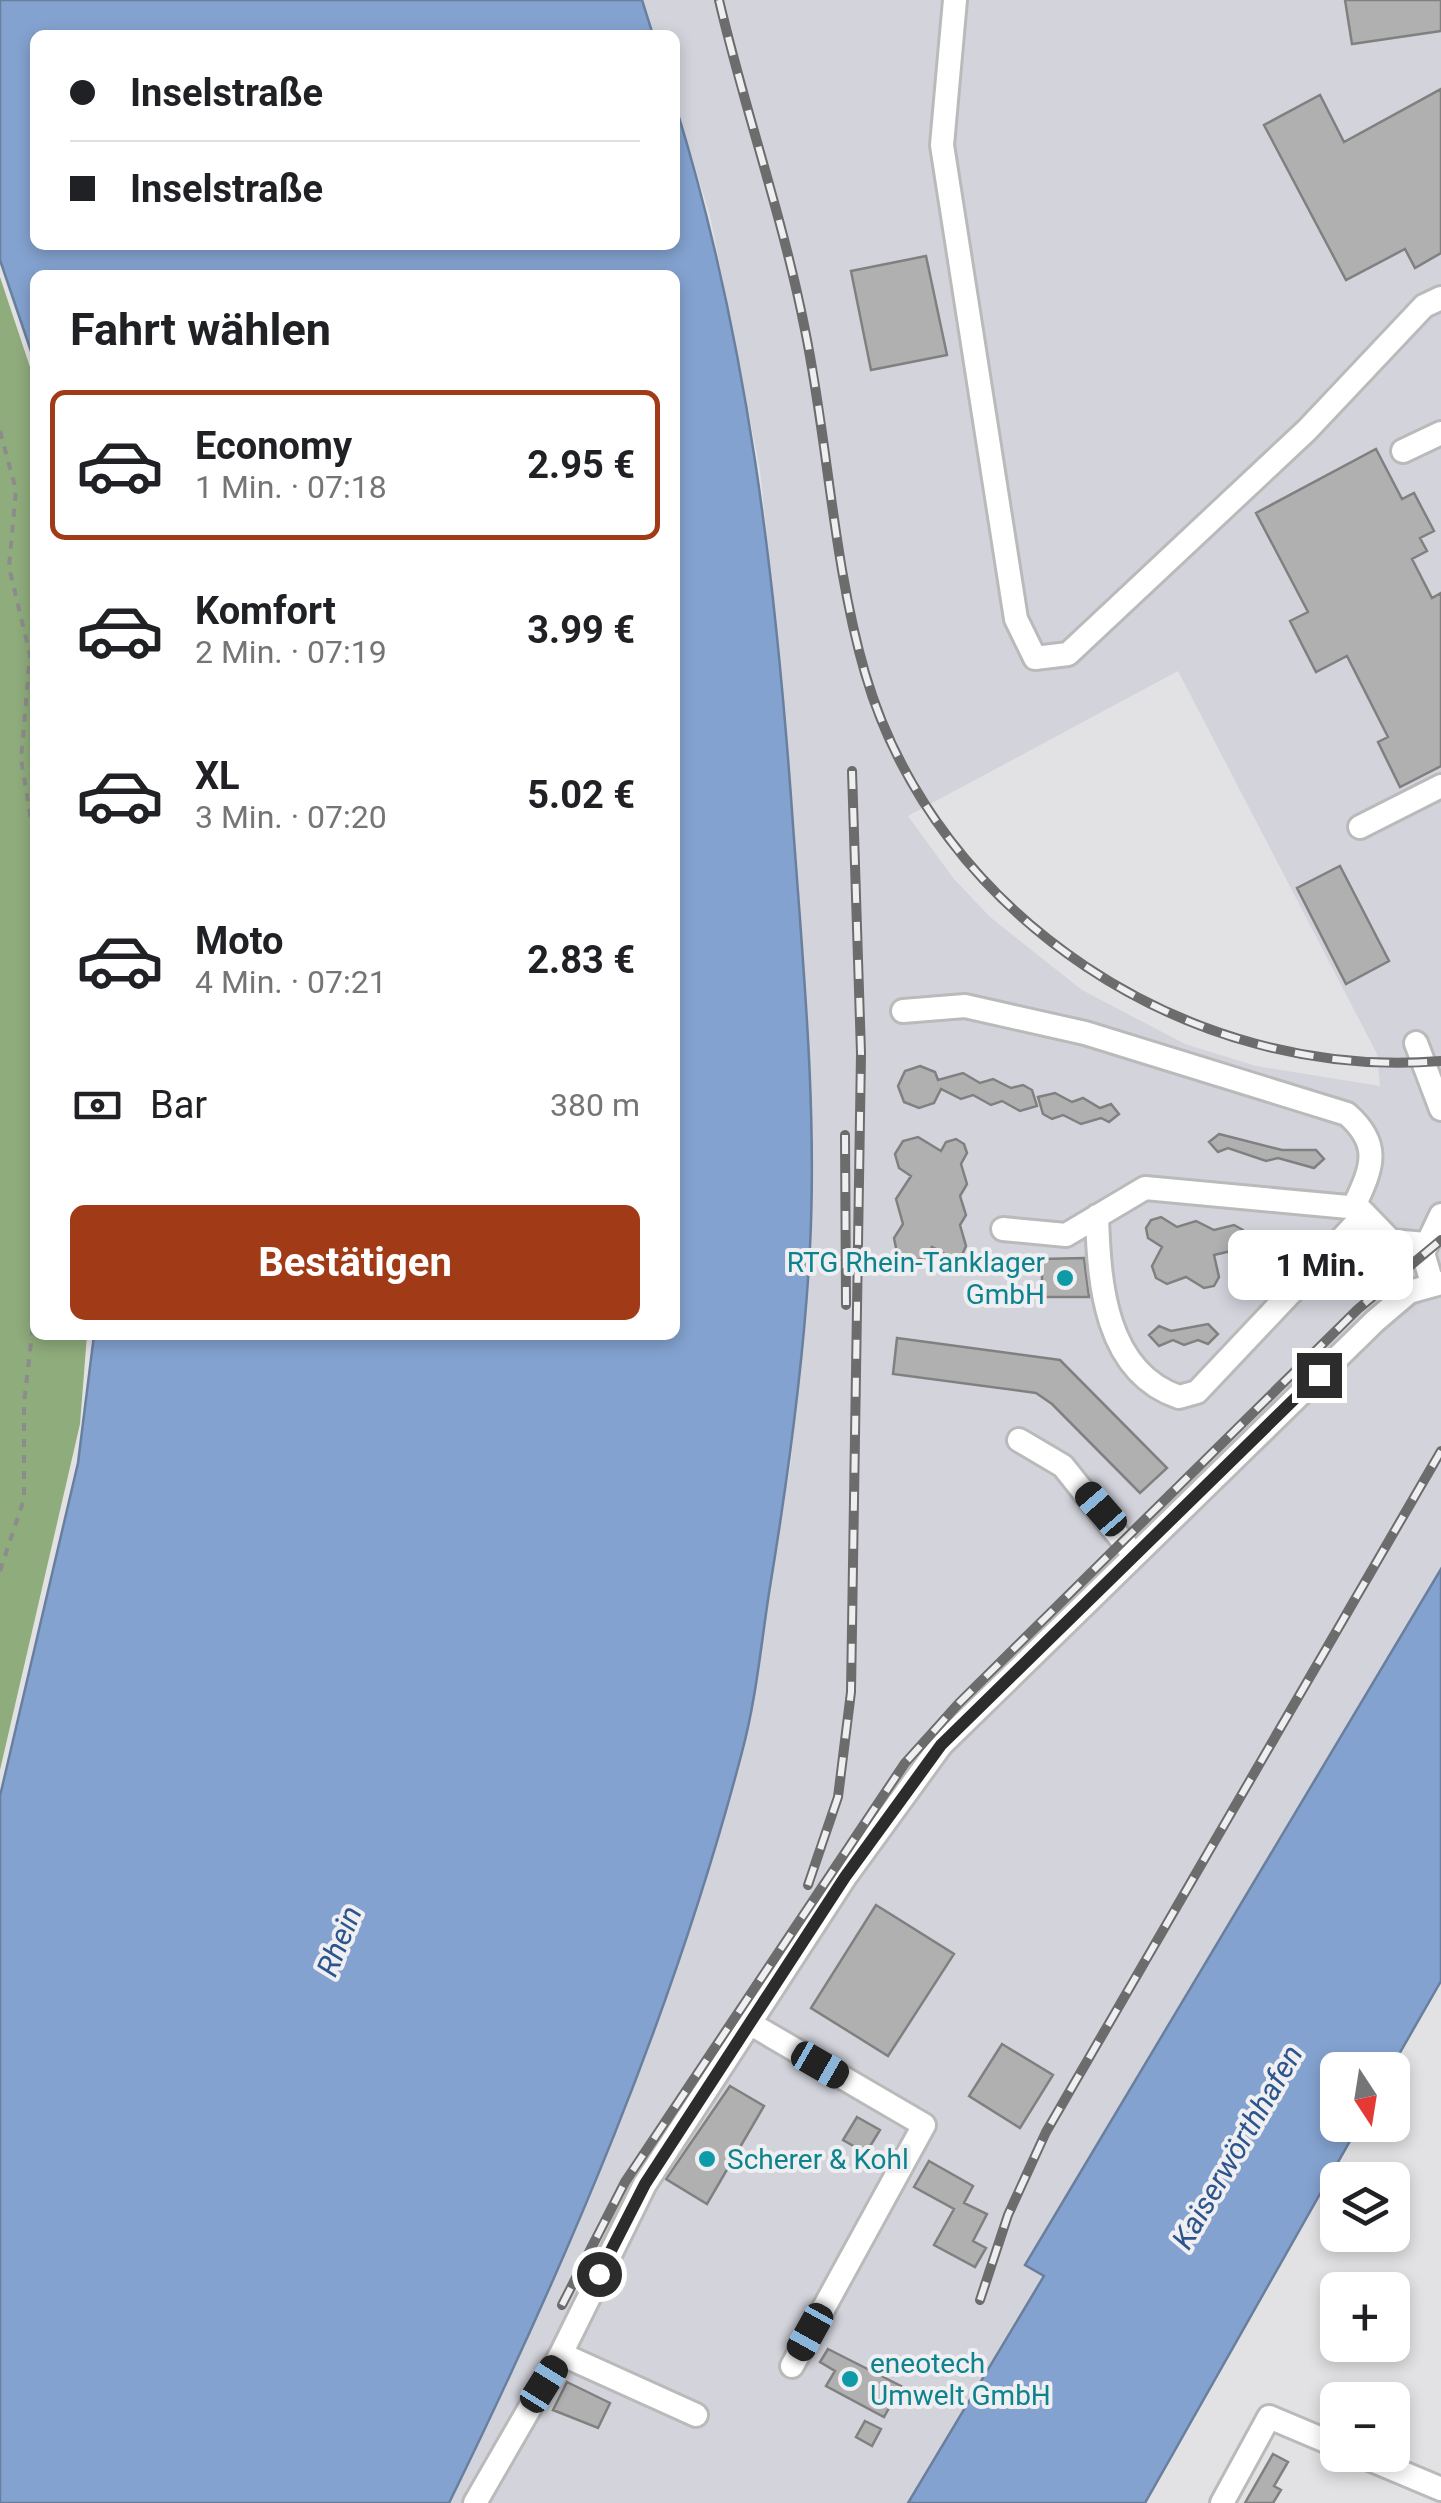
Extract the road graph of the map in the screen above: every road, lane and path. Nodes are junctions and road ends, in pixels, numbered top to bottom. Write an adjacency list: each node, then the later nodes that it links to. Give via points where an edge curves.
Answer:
1 (954, 0): 2 (street, via 942,145 1016,620 1035,658 1068,654 1307,430 1424,306)
2 (1441, 298)
3 (0, 432): 7 (path, via 16,490 9,567)
4 (1441, 433): 5 (street)
5 (1403, 450)
6 (30, 655): 9 (path, via 21,759)
7 (30, 655)
8 (1441, 786): 10 (street)
9 (30, 814)
10 (1360, 826)
11 (903, 1011): 14 (street, via 965,1006 1085,1034 1347,1114 1365,1130 1372,1151 1355,1204)
12 (1416, 1043): 13 (street)
13 (1441, 1110)
14 (1362, 1211): 16 (street, via 1145,1188); 16 (street, via 1197,1392 1179,1397 1145,1381 1107,1316); 18 (street, via 1391,1241)
15 (1441, 1215): 18 (street)
16 (1098, 1216): 17 (street, via 1066,1235)
17 (1003, 1229)
18 (1426, 1244): 19 (street, via 1423,1253)
19 (1436, 1283): 22 (street, via 1409,1292 1374,1321)
20 (31, 1340): 23 (path, via 24,1499)
21 (1020, 1440): 22 (street, via 1063,1466)
22 (1134, 1556): 24 (street, via 941,1745 845,1877)
23 (0, 1570)
24 (752, 2024): 25 (street, via 645,2184); 26 (street, via 924,2125)
25 (562, 2354): 27 (street); 31 (street)
26 (792, 2366)
27 (696, 2415)
28 (1320, 2438): 32 (street, via 1269,2417)
29 (1399, 2472): 30 (street)
30 (1441, 2490)
31 (475, 2503)
32 (1222, 2503)

